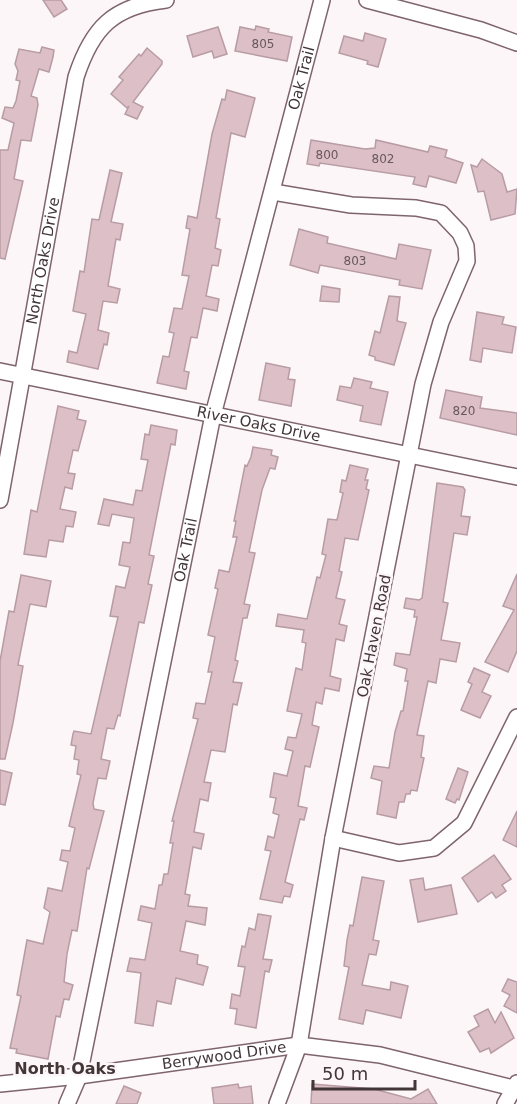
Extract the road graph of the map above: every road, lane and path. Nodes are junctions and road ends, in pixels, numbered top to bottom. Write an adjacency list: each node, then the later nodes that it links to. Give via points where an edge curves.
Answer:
1 (166, 0): 7 (street, North Oaks Drive, via 124,9 101,27 86,47 76,76)
2 (322, 0): 5 (street, Oak Trail)
3 (367, 0): 4 (street)
4 (517, 43)
5 (273, 192): 8 (street, Oak Trail); 9 (street, Oak Haven Road, via 351,206 416,208 441,213 460,233 467,261 441,322 423,384)
6 (0, 371): 7 (street, River Oaks Drive)
7 (22, 376): 8 (street, River Oaks Drive); 11 (street, North Oaks Drive)
8 (213, 415): 9 (street, River Oaks Drive); 15 (street, Oak Trail)
9 (410, 456): 10 (street, River Oaks Drive); 13 (street, Oak Haven Road)
10 (517, 477)
11 (0, 500)
12 (517, 717): 13 (street, via 464,823 434,848 399,853)
13 (333, 838): 14 (street, Oak Haven Road)
14 (299, 1045): 15 (street, Berrywood Drive); 17 (street, Berrywood Drive, via 380,1055); 19 (street, Oak Haven Road)
15 (79, 1076): 16 (street, Berrywood Drive); 18 (street, Oak Trail)
16 (0, 1084)
17 (516, 1087): 20 (street)
18 (67, 1104)
19 (277, 1104)
20 (505, 1104)

